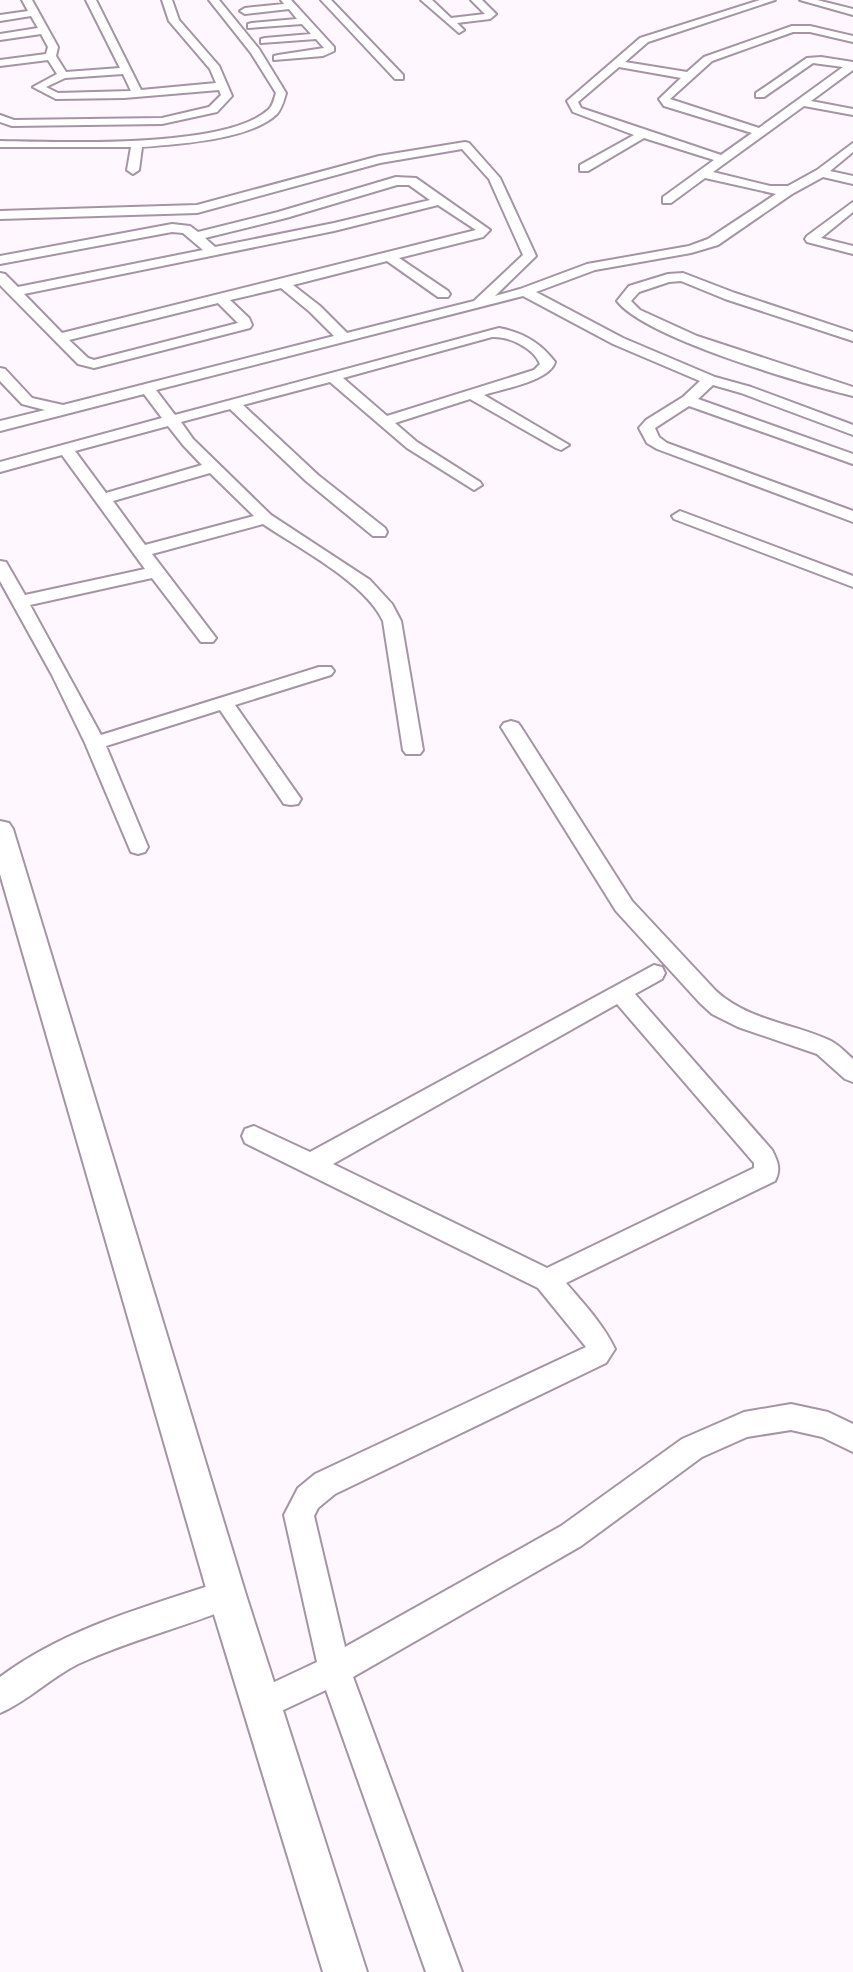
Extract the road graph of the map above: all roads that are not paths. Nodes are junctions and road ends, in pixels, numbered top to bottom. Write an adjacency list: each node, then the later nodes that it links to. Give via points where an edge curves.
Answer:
1 (27, 0): 13 (street)
2 (91, 0): 29 (street)
3 (166, 0): 35 (street, via 174,21 215,68)
4 (214, 0): 42 (street, via 257,53 281,93 278,104 261,120 232,130 187,140)
5 (326, 0): 32 (street)
6 (426, 0): 16 (street)
7 (476, 0): 16 (street, via 490,16)
8 (770, 0): 27 (street, via 644,40)
9 (804, 0): 12 (street)
10 (289, 3): 11 (street); 15 (street)
11 (245, 11)
12 (853, 12)
13 (34, 13): 14 (street); 18 (street)
14 (0, 18)
15 (305, 21): 17 (street); 20 (street)
16 (449, 21): 19 (street)
17 (252, 26)
18 (44, 30): 21 (street); 24 (street, via 53,47)
19 (460, 32)
20 (318, 36): 23 (street); 25 (street, via 329,51)
21 (0, 37)
22 (853, 39): 31 (street, via 792,29 716,55)
23 (265, 41)
24 (51, 56): 26 (street); 30 (street)
25 (278, 58)
26 (0, 63)
27 (615, 63): 31 (street); 41 (street, via 573,98 573,105 577,110)
28 (852, 66): 33 (street); 37 (street, via 811,60 760,95)
29 (127, 71): 30 (street); 36 (street)
30 (63, 75): 36 (street, via 38,87 56,96)
31 (690, 76): 40 (street, via 665,102)
32 (399, 77)
33 (835, 78): 34 (street); 37 (street)
34 (853, 81)
35 (222, 86): 36 (street); 39 (street, via 226,96 213,110 162,122 12,123)
36 (138, 94)
37 (791, 102): 38 (street); 40 (street)
38 (853, 112)
39 (0, 118)
40 (759, 132): 45 (street)
41 (643, 134): 45 (street); 46 (street)
42 (137, 143): 43 (street); 47 (street)
43 (0, 144)
44 (853, 146): 49 (street)
45 (722, 159): 48 (street)
46 (584, 168)
47 (133, 170)
48 (705, 172): 51 (street, via 770,190); 52 (street)
49 (821, 173): 50 (street); 51 (street)
50 (853, 180)
51 (791, 190): 66 (street, via 722,237 694,248 592,267)
52 (667, 200)
53 (440, 201): 56 (street, via 412,181 402,179); 59 (street); 60 (street, via 482,227 483,232)
54 (849, 205): 58 (street, via 811,237)
55 (0, 215): 69 (street, via 197,209 380,160 465,145 494,177 530,256)
56 (196, 236): 57 (street, via 186,229 172,228); 59 (street)
57 (94, 243): 61 (street); 62 (street)
58 (853, 250)
59 (213, 252): 62 (street)
60 (389, 257): 64 (street); 67 (street)
61 (0, 260)
62 (120, 271): 65 (street)
63 (0, 277): 65 (street)
64 (283, 283): 68 (street); 73 (street)
65 (15, 292): 72 (street)
66 (525, 292): 69 (street); 77 (street, via 618,341)
67 (443, 294)
68 (221, 299): 70 (street); 74 (street, via 245,325)
69 (477, 304): 73 (street)
70 (131, 321): 72 (street); 74 (street)
71 (853, 337): 79 (street, via 683,278 668,278 634,289 624,301 641,317 694,340)
72 (59, 338): 74 (street, via 89,364)
73 (344, 338): 78 (street)
74 (157, 349)
75 (0, 372): 83 (street, via 27,401)
76 (333, 377): 80 (street, via 497,332 514,335 548,362 539,372); 82 (street); 85 (street)
77 (710, 380): 81 (street); 87 (street)
78 (147, 388): 83 (street); 84 (street)
79 (853, 392)
80 (474, 395): 85 (street); 88 (street)
81 (688, 400): 90 (street); 96 (street, via 651,423 647,429 652,440)
82 (232, 404): 84 (street); 98 (street, via 312,478)
83 (62, 410): 86 (street)
84 (170, 420): 89 (street); 92 (street)
85 (385, 421): 93 (street, via 420,451)
86 (0, 426)
87 (853, 430)
88 (561, 445)
89 (65, 448): 91 (street); 94 (street)
90 (853, 459)
91 (0, 466)
92 (212, 467): 94 (street); 97 (street)
93 (474, 485)
94 (103, 499): 99 (street)
95 (680, 516): 102 (street)
96 (853, 517)
97 (266, 518): 99 (street); 109 (street, via 364,584 386,608 392,621)
98 (379, 532)
99 (142, 551): 101 (street)
100 (0, 566): 103 (street)
101 (154, 572): 103 (street); 104 (street)
102 (853, 582)
103 (20, 602): 108 (street)
104 (207, 638)
105 (325, 671): 106 (street)
106 (225, 704): 108 (street); 110 (street)
107 (511, 727): 115 (street, via 624,906 708,997 746,1021 825,1048)
108 (95, 743): 112 (street)
109 (413, 750)
110 (291, 799)
111 (0, 829): 120 (main road)
112 (138, 847)
113 (654, 974): 114 (street)
114 (620, 992): 117 (street); 118 (street, via 763,1157 766,1174)
115 (853, 1073)
116 (254, 1137): 117 (street)
117 (311, 1164): 118 (street)
118 (547, 1280): 121 (street, via 595,1338 601,1349 596,1355 325,1484 308,1497 299,1515)
119 (853, 1439): 121 (street, via 828,1425 791,1417 744,1425 692,1448 571,1536)
120 (226, 1595): 122 (street, via 68,1654); 123 (main road)
121 (335, 1670): 123 (street); 125 (street)
122 (0, 1697)
123 (262, 1704): 124 (main road)
124 (345, 1972)
125 (444, 1972)

